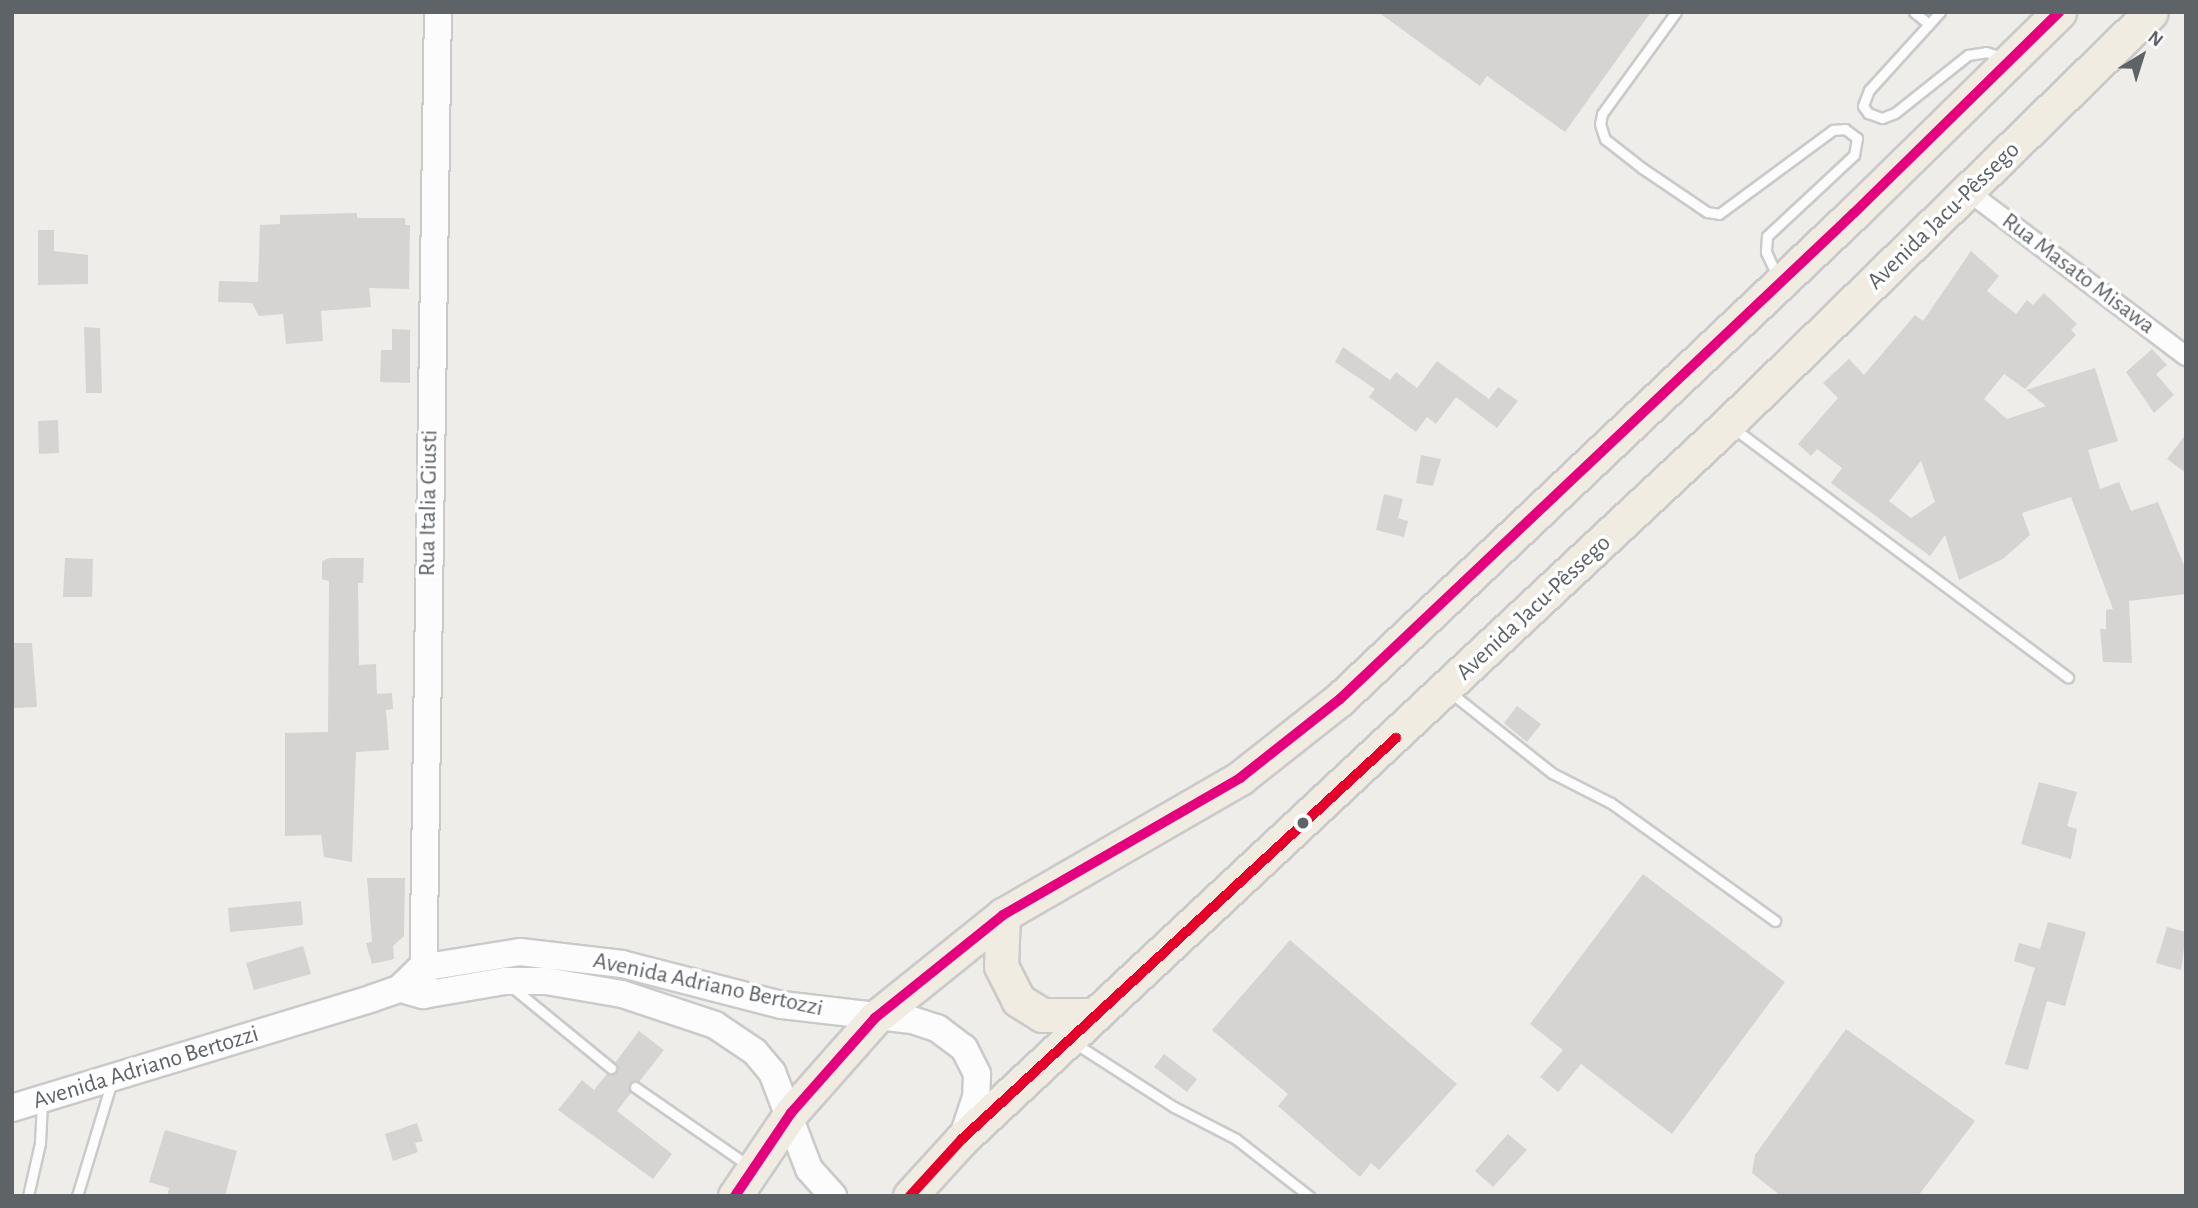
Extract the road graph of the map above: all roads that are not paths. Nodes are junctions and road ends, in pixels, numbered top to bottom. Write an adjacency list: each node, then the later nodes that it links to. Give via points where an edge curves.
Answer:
1 (438, 12): 17 (main road, Rua Italia Giusti)
2 (1676, 12): 10 (lane, via 1602,114 1605,139 1642,168 1702,209 1719,214 1833,130 1845,129 1857,138 1854,155 1766,236 1766,253)
3 (1914, 12): 7 (lane)
4 (1940, 12): 7 (lane)
5 (2058, 12): 8 (highway)
6 (2151, 12): 9 (highway, Avenida Jacu-Pêssego)
7 (1929, 24): 8 (lane, via 1869,90 1863,106 1868,113 1882,118 1895,113 1968,55 1986,52)
8 (2010, 61): 10 (highway)
9 (1969, 192): 11 (street, Rua Masato Misawa); 12 (highway, Avenida Jacu-Pêssego)
10 (1780, 283): 15 (highway, via 1340,699 1240,778)
11 (2186, 356)
12 (1728, 424): 13 (lane); 14 (highway, Avenida Jacu-Pêssego)
13 (2068, 677)
14 (1447, 690): 16 (lane, via 1552,773 1611,803); 20 (highway, Avenida Jacu-Pêssego)
15 (1003, 915): 20 (highway, via 1001,967 1017,1000 1042,1014); 21 (highway)
16 (1775, 921)
17 (421, 968): 19 (main road, Avenida Adriano Bertozzi); 21 (main road, Avenida Adriano Bertozzi, via 499,953 547,954 622,964 782,1005)
18 (505, 981): 19 (main road, Avenida Adriano Bertozzi); 23 (lane); 28 (main road, Avenida Adriano Bertozzi, via 588,987 664,1006 715,1025 764,1060)
19 (411, 992): 24 (main road, Avenida Adriano Bertozzi)
20 (1095, 1015): 22 (highway, Avenida Jacu-Pêssego)
21 (875, 1018): 28 (highway); 29 (main road, Avenida Adriano Bertozzi, via 912,1020 937,1028 970,1056 977,1074 976,1097)
22 (1069, 1039): 29 (highway, Avenida Jacu-Pêssego); 35 (lane, via 1174,1107 1236,1139)
23 (611, 1068)
24 (113, 1079): 26 (main road, Avenida Adriano Bertozzi); 32 (lane)
25 (635, 1087): 30 (lane)
26 (42, 1100): 27 (main road, Avenida Adriano Bertozzi); 31 (lane, via 40,1143)
27 (12, 1108)
28 (791, 1114): 30 (highway); 33 (main road, Avenida Adriano Bertozzi, via 809,1169)
29 (962, 1139): 34 (highway, Avenida Jacu-Pêssego)
30 (744, 1182)
31 (28, 1196)
32 (78, 1196)
33 (833, 1196)
34 (910, 1196)
35 (1309, 1196)

